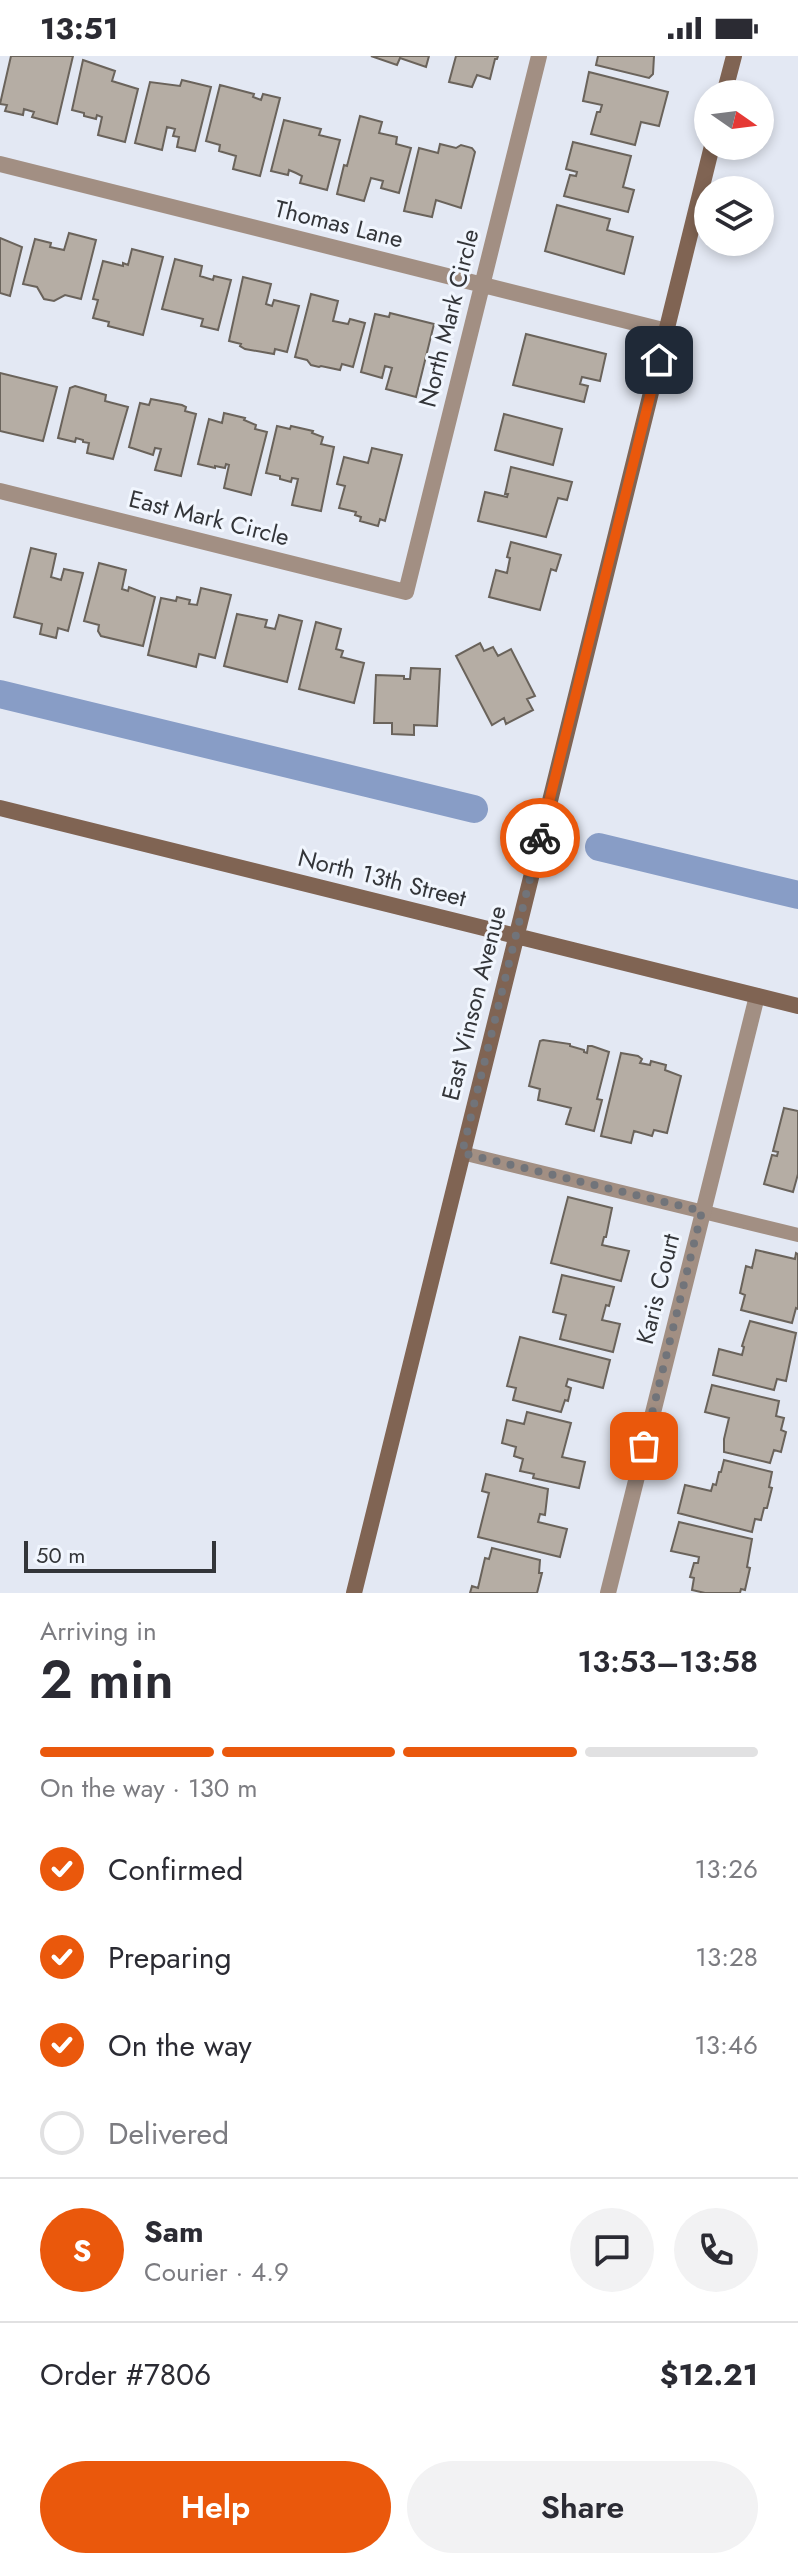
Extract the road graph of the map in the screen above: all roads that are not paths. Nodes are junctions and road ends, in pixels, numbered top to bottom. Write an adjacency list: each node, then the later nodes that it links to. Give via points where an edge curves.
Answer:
1 (539, 56): 6 (street, North Mark Circle)
2 (734, 56): 3 (street)
3 (728, 80)
4 (709, 160): 7 (street, East Vinson Avenue)
5 (0, 164): 6 (street, Thomas Lane)
6 (482, 285): 7 (street, Thomas Lane); 9 (street, North Mark Circle)
7 (667, 331): 11 (street, East Vinson Avenue)
8 (0, 491): 9 (street, East Mark Circle)
9 (406, 592)
10 (0, 808): 11 (street, North 13th Street)
11 (516, 936): 12 (street, North 13th Street); 14 (street, East Vinson Avenue)
12 (757, 996): 13 (street, North 13th Street); 15 (street, Karis Court)
13 (798, 1006)
14 (462, 1153): 15 (lane); 17 (street, East Vinson Avenue)
15 (702, 1211): 16 (lane); 18 (street, Karis Court)
16 (798, 1235)
17 (354, 1593)
18 (608, 1593)

